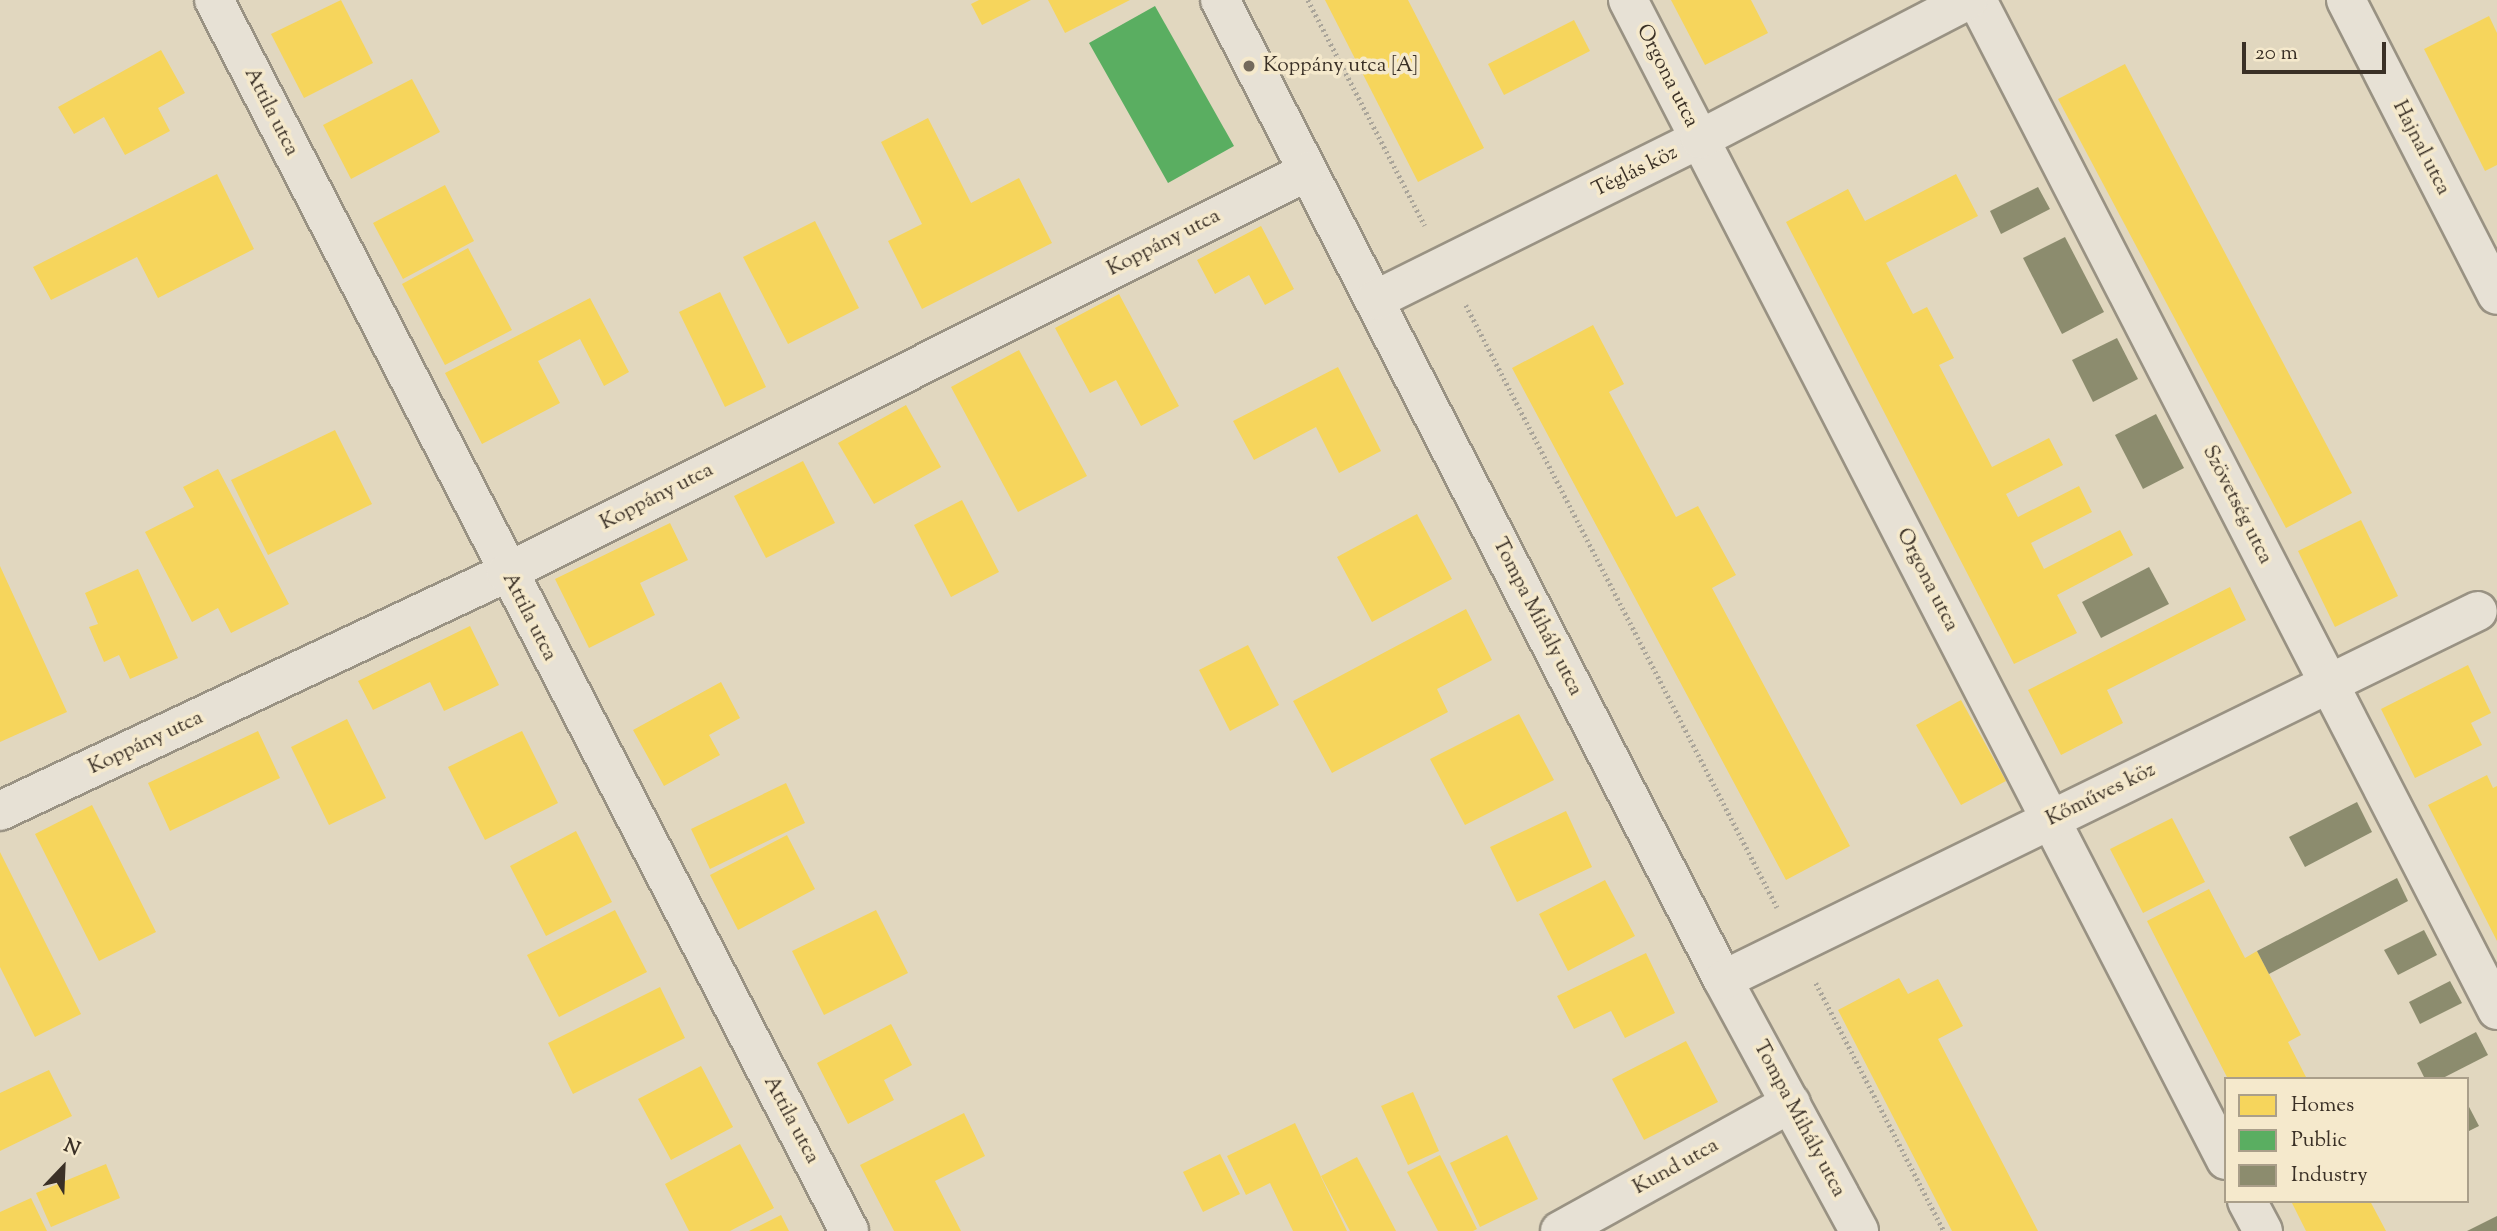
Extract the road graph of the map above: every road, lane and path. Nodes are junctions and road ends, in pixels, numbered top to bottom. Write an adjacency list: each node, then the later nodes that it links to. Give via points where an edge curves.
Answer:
1 (214, 0): 13 (street, Attila utca)
2 (1220, 0): 9 (street, Tompa Mihály utca)
3 (1308, 0): 10 (path)
4 (1628, 0): 8 (street, Orgona utca)
5 (1968, 0): 8 (street, Téglás köz)
6 (1977, 0): 15 (street, Szövetség utca)
7 (2346, 0): 11 (street, Hajnal utca)
8 (1700, 139): 10 (street, Téglás köz); 17 (street, Orgona utca)
9 (1308, 171): 12 (street, Tompa Mihály utca); 13 (street, Koppány utca)
10 (1445, 266): 12 (street, Téglás köz); 18 (path)
11 (2497, 295)
12 (1375, 300): 19 (street, Tompa Mihály utca)
13 (506, 573): 16 (street, Koppány utca); 24 (street, Attila utca)
14 (2478, 611): 15 (street, Kőműves köz)
15 (2329, 683): 17 (street, Kőműves köz); 20 (street, Szövetség utca)
16 (0, 811)
17 (2050, 820): 18 (street, Kőműves köz); 22 (street, Orgona utca)
18 (1796, 944): 19 (street, Kőműves köz); 27 (path)
19 (1723, 980): 21 (street, Tompa Mihály utca)
20 (2497, 1010)
21 (1791, 1103): 25 (street, Kund utca); 26 (street, Tompa Mihály utca)
22 (2224, 1156)
23 (2248, 1203): 28 (street)
24 (849, 1231)
25 (1560, 1231)
26 (1859, 1231)
27 (1944, 1231)
28 (2263, 1231)

